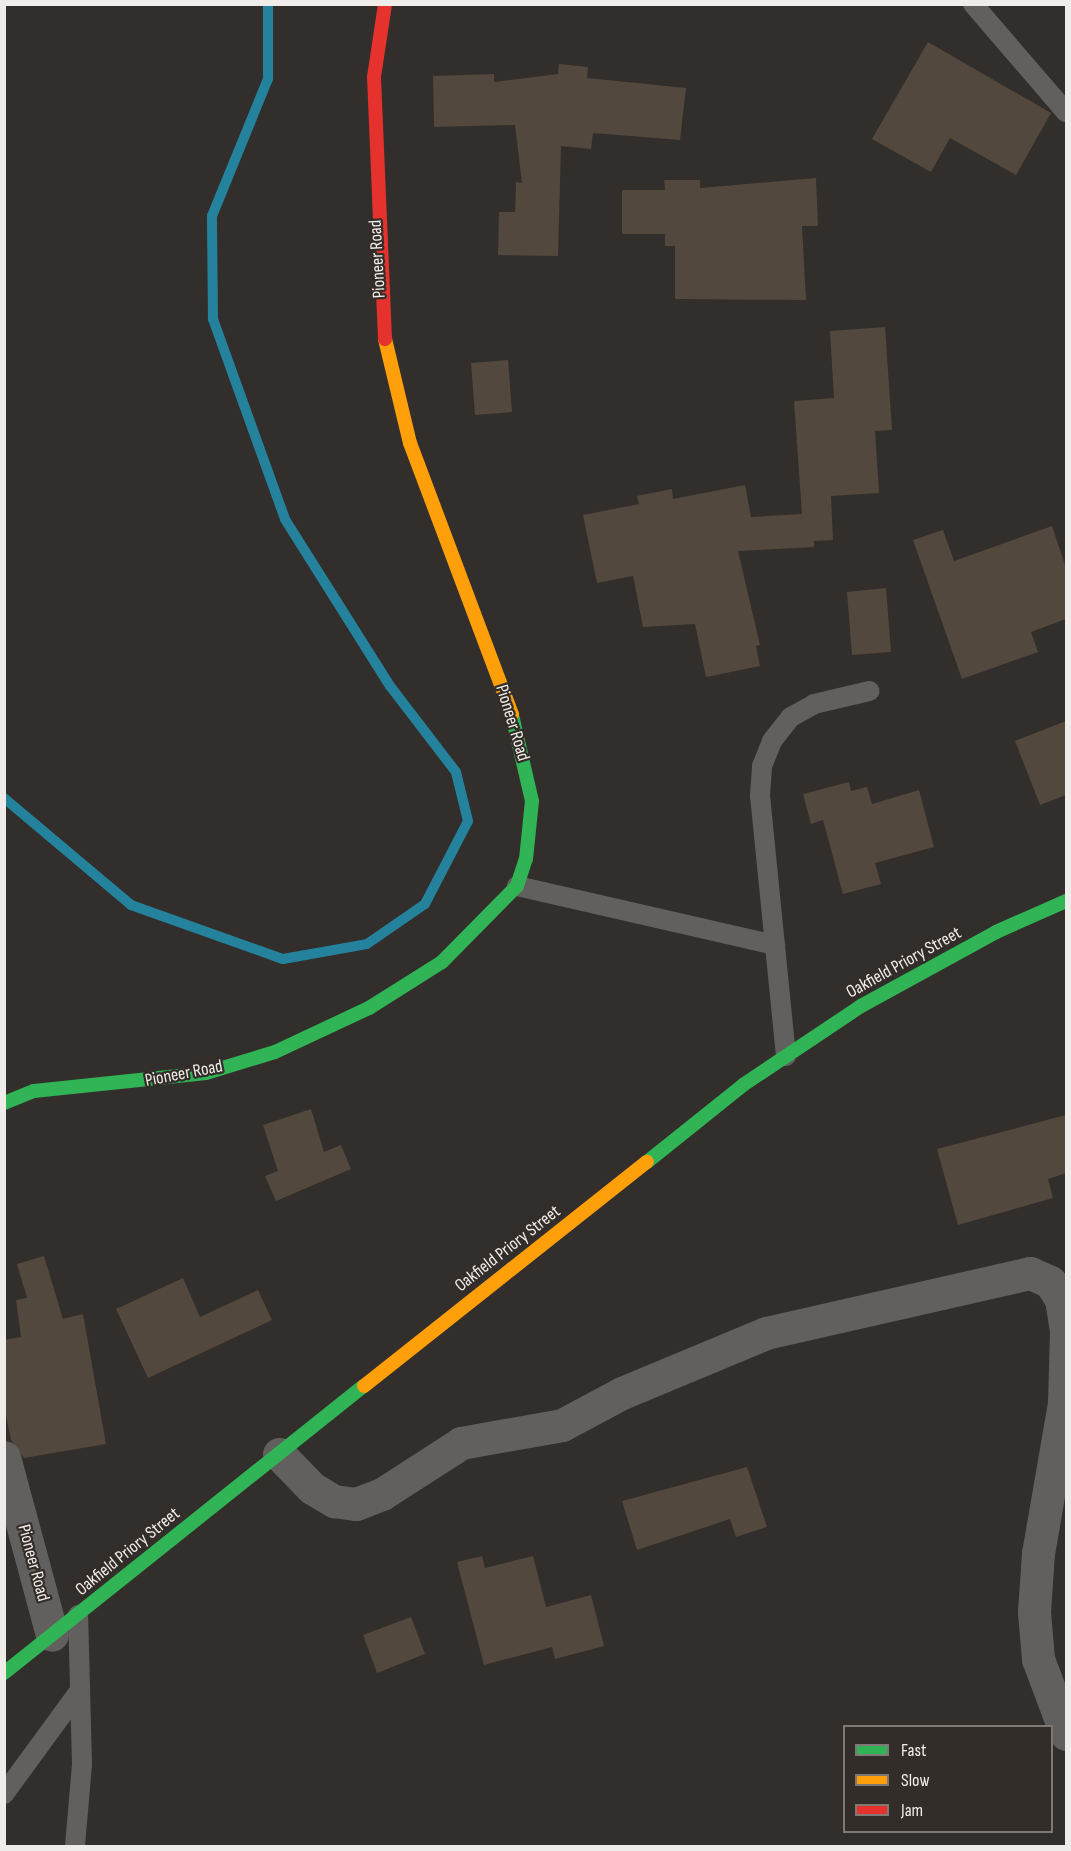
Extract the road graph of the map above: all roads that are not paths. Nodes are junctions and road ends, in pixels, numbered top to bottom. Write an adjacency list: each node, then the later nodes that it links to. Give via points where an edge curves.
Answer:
1 (385, 4): 5 (street, Pioneer Road, via 374,77 381,324 410,443 521,740 532,801 526,859)
2 (973, 4): 3 (lane)
3 (1066, 112)
4 (870, 691): 7 (lane, via 814,704 792,717 772,741 762,766 760,796)
5 (517, 886): 7 (lane); 9 (street, Pioneer Road, via 442,962 369,1008 274,1052 206,1073 34,1091)
6 (1066, 901): 8 (street, Oakfield Priory Street, via 996,932 861,1006)
7 (775, 945): 8 (lane)
8 (786, 1056): 10 (street, Oakfield Priory Street)
9 (4, 1103)
10 (279, 1454): 12 (street, Oakfield Priory Street); 16 (street, via 312,1488 334,1502 356,1504 382,1494 461,1443 562,1425 622,1393 766,1333 1030,1273 1050,1282 1060,1299 1066,1331 1064,1403 1038,1553 1034,1612 1038,1659)
11 (4, 1456): 13 (street, Pioneer Road)
12 (78, 1615): 13 (street, Oakfield Priory Street); 15 (lane)
13 (52, 1635): 14 (street, Oakfield Priory Street)
14 (4, 1673)
15 (80, 1690): 17 (lane); 18 (lane, via 82,1764)
16 (1066, 1734)
17 (4, 1794)
18 (75, 1846)

